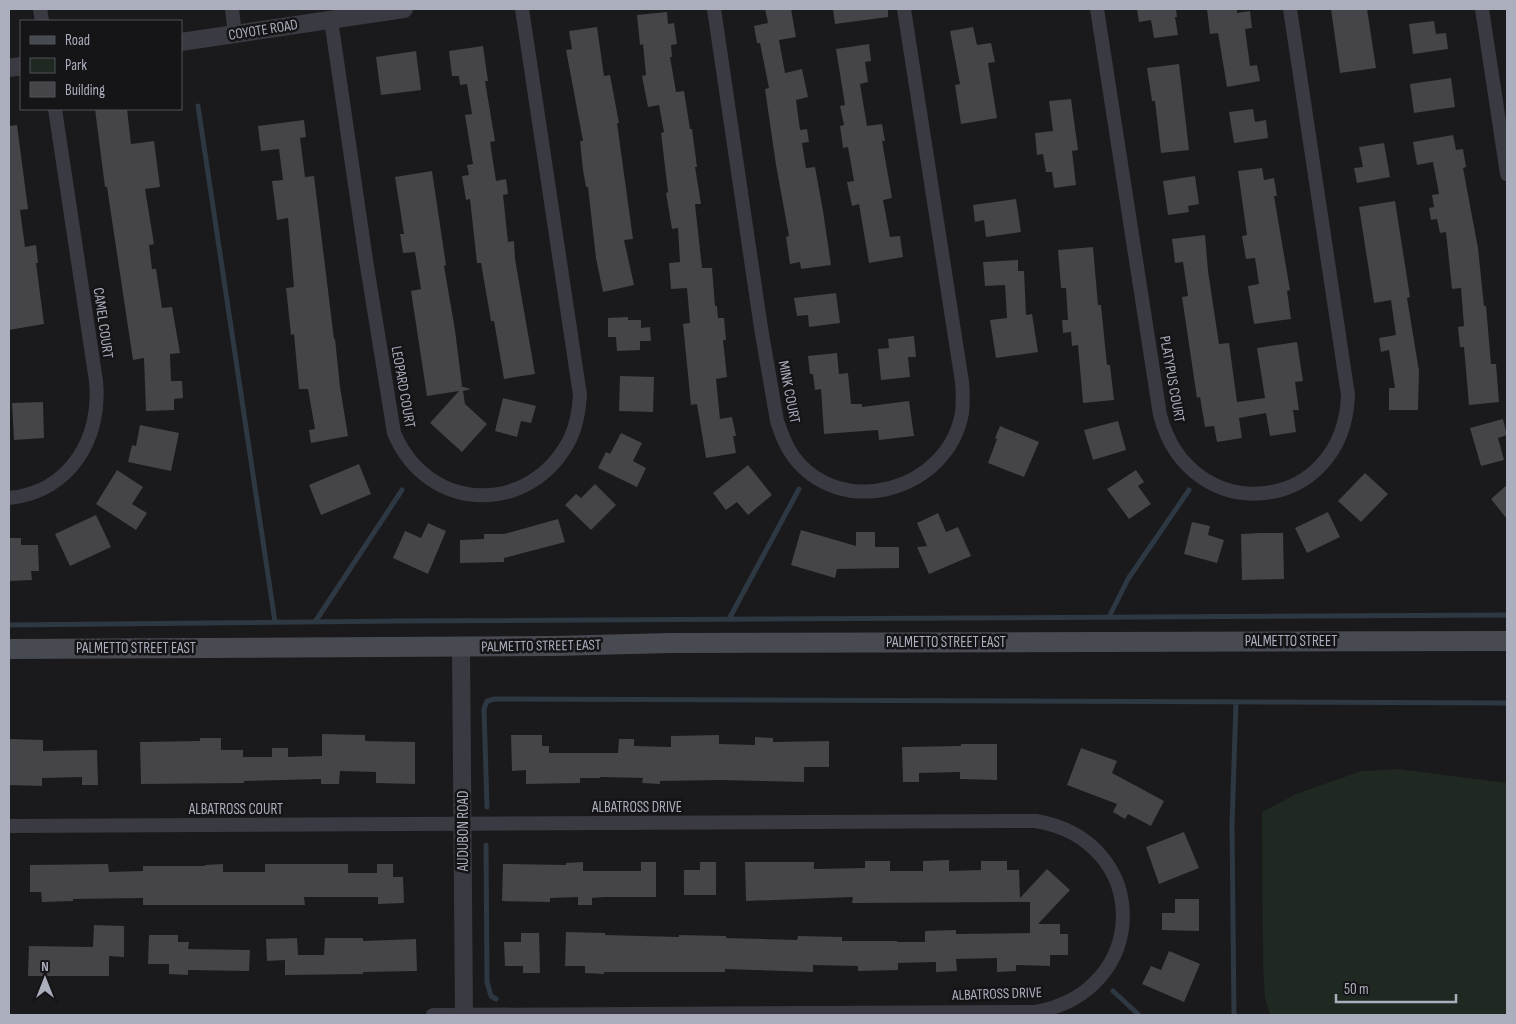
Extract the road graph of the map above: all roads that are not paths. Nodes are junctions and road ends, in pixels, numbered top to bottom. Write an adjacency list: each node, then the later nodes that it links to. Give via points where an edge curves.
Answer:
1 (232, 9): 10 (street)
2 (404, 9): 9 (street, COYOTE ROAD)
3 (522, 9): 9 (street, LEOPARD COURT, via 580,402 571,437 555,462 532,481 492,495 465,494 426,478 407,458 394,433)
4 (714, 9): 5 (street, MINK COURT, via 761,328 781,434 794,457 813,475 837,487 864,492 907,483 932,466 943,455 962,413 962,382)
5 (904, 9)
6 (1097, 9): 7 (street, PLATYPUS COURT, via 1164,430 1178,456 1200,477 1227,490 1257,494 1300,482 1323,464 1339,439 1347,410 1348,395)
7 (1290, 9)
8 (1482, 9): 13 (street)
9 (331, 20): 10 (street, COYOTE ROAD)
10 (235, 34): 11 (street, COYOTE ROAD)
11 (182, 42)
12 (55, 110): 14 (street, CAMEL COURT, via 96,380 97,406 87,444 72,465 40,490)
13 (1507, 174)
14 (9, 498)
15 (1507, 641): 16 (main road, PALMETTO STREET)
16 (1074, 642): 17 (main road, PALMETTO STREET EAST)
17 (461, 647): 18 (main road, PALMETTO STREET EAST); 19 (street, AUDUBON ROAD)
18 (9, 649)
19 (463, 824): 20 (street, ALBATROSS COURT); 22 (street, AUDUBON ROAD); 22 (street, ALBATROSS DRIVE, via 1036,821 1058,826 1079,836 1102,857 1117,884 1123,914 1119,942 1101,976 1072,1001 1035,1012)
20 (9, 826)
21 (434, 1015): 22 (street)
22 (464, 1015)

